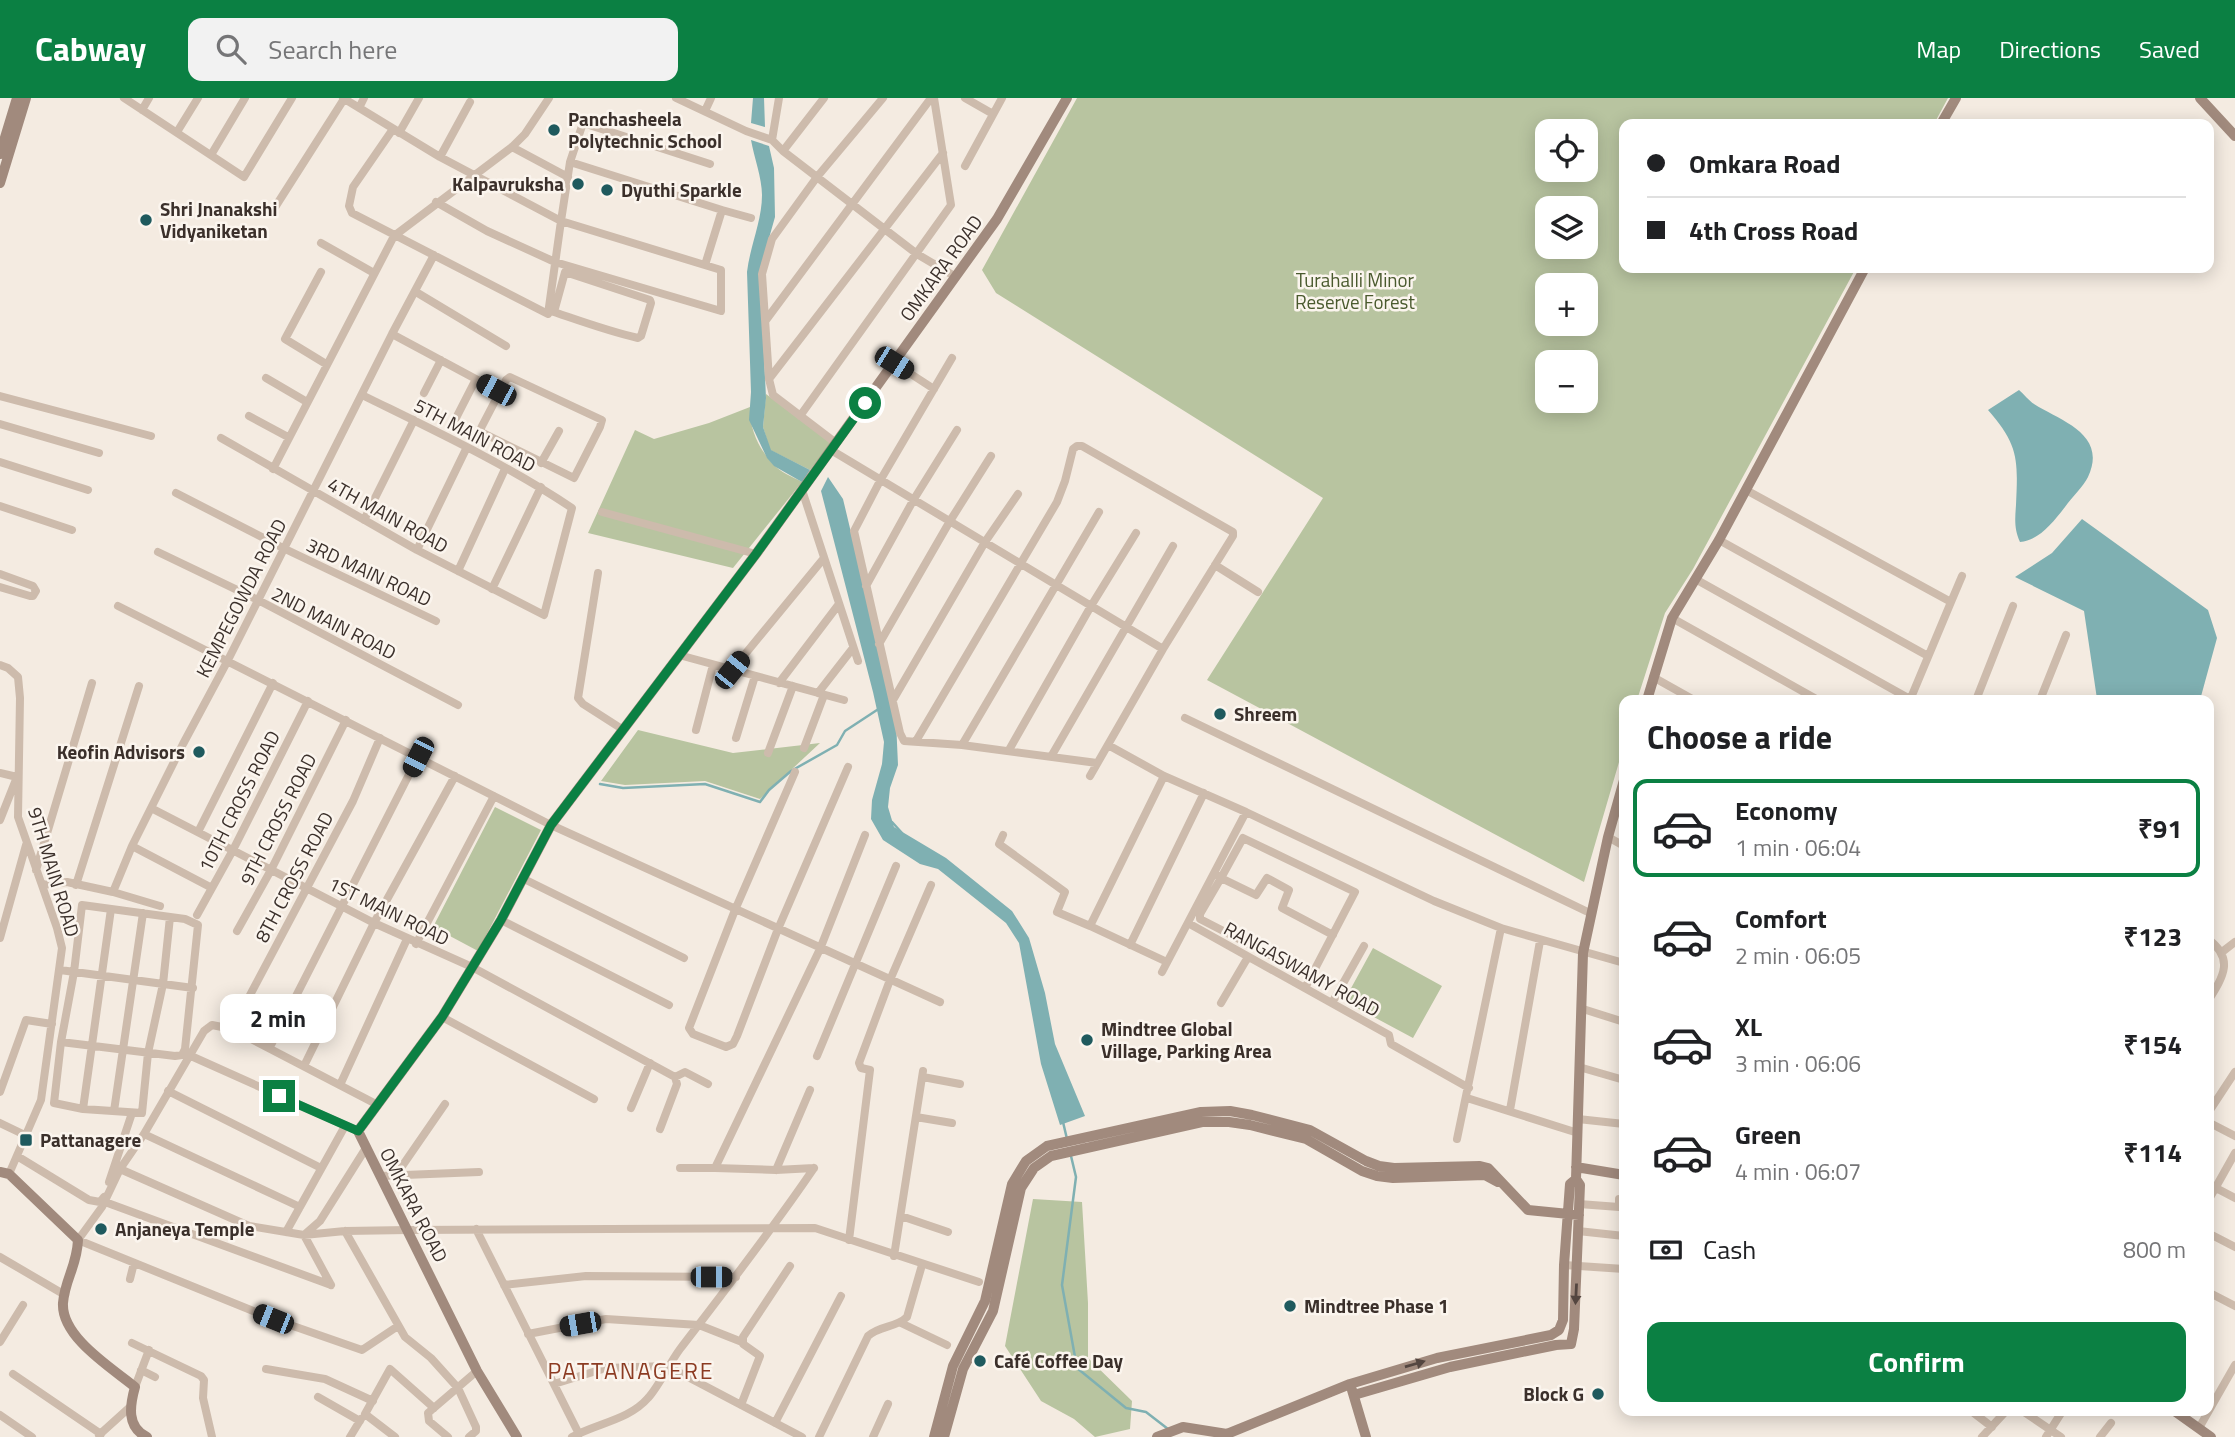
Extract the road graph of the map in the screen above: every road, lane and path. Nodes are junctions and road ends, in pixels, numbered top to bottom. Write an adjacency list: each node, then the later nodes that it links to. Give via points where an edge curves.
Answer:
1 (17, 98): 33 (street)
2 (26, 98): 45 (street)
3 (124, 98): 25 (street)
4 (149, 98): 25 (street)
5 (198, 98): 30 (street)
6 (245, 98): 37 (street)
7 (292, 98): 37 (street, via 244,177)
8 (344, 98): 24 (street); 49 (street)
9 (365, 98): 24 (street)
10 (419, 98): 29 (street)
11 (549, 98): 34 (street)
12 (676, 98): 26 (street)
13 (711, 98): 26 (street)
14 (779, 98): 32 (street)
15 (824, 98): 35 (street)
16 (883, 98): 44 (street)
17 (932, 98): 36 (street); 47 (street)
18 (965, 98): 27 (street)
19 (1002, 98): 27 (street)
20 (1067, 98): 62 (street, OMKARA ROAD, via 998,219)
21 (1956, 98): 28 (street)
22 (2200, 98): 31 (street)
23 (470, 102): 38 (street)
24 (359, 108): 29 (street)
25 (142, 110): 30 (street)
26 (705, 111): 32 (street)
27 (993, 114): 41 (street)
28 (1944, 119)
29 (396, 131): 38 (street); 53 (street, via 353,187 349,206 352,213)
30 (177, 132): 37 (street)
31 (2235, 136)
32 (770, 138): 35 (street)
33 (1, 146)
34 (512, 147): 42 (street); 43 (street)
35 (783, 151): 44 (street)
36 (943, 153): 52 (street); 55 (street, via 951,205)
37 (211, 155)
38 (440, 157): 42 (street)
39 (570, 162): 40 (street, via 583,123); 43 (street); 48 (street)
40 (710, 164)
41 (965, 166)
42 (474, 175): 46 (street); 51 (street)
43 (568, 177): 51 (street)
44 (817, 177): 47 (street); 65 (street, via 772,239 762,274)
45 (0, 183)
46 (436, 202): 53 (street); 57 (street, via 487,232)
47 (852, 204): 52 (street); 65 (street)
48 (722, 210): 50 (street); 58 (street)
49 (272, 212)
50 (751, 218)
51 (561, 221): 57 (street); 58 (street)
52 (884, 229): 55 (street); 74 (street)
53 (394, 236): 56 (street); 60 (street)
54 (321, 243): 60 (street)
55 (917, 254): 62 (street); 82 (street)
56 (434, 255): 63 (street, KEMPEGOWDA ROAD); 64 (street, via 548,314)
57 (555, 262): 58 (street, via 721,311 721,270); 64 (street)
58 (705, 265)
59 (321, 272): 71 (street, via 285,339)
60 (374, 273): 71 (street)
61 (1862, 273): 103 (street)
62 (956, 277): 70 (street, OMKARA ROAD)
63 (416, 292): 66 (street, KEMPEGOWDA ROAD); 67 (street)
64 (551, 311): 64 (street, via 638,338 651,303 565,272)
65 (765, 320): 74 (street)
66 (392, 334): 69 (street); 78 (street, KEMPEGOWDA ROAD)
67 (506, 346)
68 (952, 358): 75 (street)
69 (441, 360): 73 (street); 77 (street)
70 (894, 363): 75 (street); 92 (street, OMKARA ROAD)
71 (326, 364): 80 (street)
72 (265, 378): 80 (street)
73 (476, 379): 76 (street); 83 (street)
74 (769, 379): 82 (street, via 773,395)
75 (934, 389): 99 (street)
76 (500, 392): 96 (street, via 481,432); 96 (street, via 506,380 515,378 602,420 574,478)
77 (424, 393)
78 (362, 395): 84 (street, 5TH MAIN ROAD); 104 (street, KEMPEGOWDA ROAD)
79 (0, 397): 88 (street)
80 (307, 402): 89 (street)
81 (249, 416): 89 (street)
82 (800, 416): 92 (street)
83 (455, 419)
84 (414, 420): 91 (street, 5TH MAIN ROAD); 111 (street)
85 (0, 424): 93 (street)
86 (957, 430): 107 (street)
87 (559, 431): 96 (street)
88 (151, 436)
89 (288, 437): 97 (street)
90 (221, 438): 97 (street, 4TH MAIN ROAD)
91 (467, 447): 98 (street, 5TH MAIN ROAD); 119 (street)
92 (834, 447): 99 (street); 101 (street, OMKARA ROAD)
93 (99, 453)
94 (990, 456): 112 (street)
95 (0, 462): 102 (street)
96 (541, 463)
97 (273, 469): 104 (street, 4TH MAIN ROAD)
98 (505, 469): 100 (street, 5TH MAIN ROAD); 125 (street)
99 (881, 479): 107 (street); 131 (street, via 854,531)
100 (541, 487): 133 (street); 141 (street, 5TH MAIN ROAD, via 572,508)
101 (804, 488): 121 (street, OMKARA ROAD); 122 (street)
102 (88, 490)
103 (1746, 490): 115 (street); 136 (street)
104 (313, 492): 111 (street, 4TH MAIN ROAD); 118 (street, KEMPEGOWDA ROAD)
105 (176, 493): 118 (street, 3RD MAIN ROAD)
106 (1018, 494): 116 (street)
107 (914, 499): 112 (street); 131 (street)
108 (0, 506): 113 (street)
109 (602, 512): 121 (street)
110 (1098, 512): 130 (street)
111 (364, 520): 119 (street, 4TH MAIN ROAD)
112 (950, 521): 116 (street); 146 (street)
113 (72, 530)
114 (1136, 533): 139 (street)
115 (1719, 540): 129 (street); 150 (street)
116 (985, 542): 123 (street); 172 (street)
117 (1172, 546): 144 (street)
118 (283, 548): 135 (street, KEMPEGOWDA ROAD); 143 (street, 3RD MAIN ROAD)
119 (417, 550): 125 (street, 4TH MAIN ROAD)
120 (158, 552): 135 (street, 2ND MAIN ROAD)
121 (756, 554): 149 (street, OMKARA ROAD)
122 (824, 558): 137 (street); 155 (street)
123 (1022, 564): 124 (street, via 1062,490 1073,449 1082,446 1230,528 1233,536); 130 (street); 181 (street)
124 (1215, 565): 134 (street); 148 (street)
125 (458, 571): 133 (street, 4TH MAIN ROAD)
126 (598, 573): 177 (street, via 578,698)
127 (0, 574): 132 (street, via 36,591 30,596)
128 (1962, 576): 136 (street)
129 (1697, 580): 142 (street); 167 (street)
130 (1055, 584): 139 (street); 182 (street)
131 (866, 586): 146 (street)
132 (0, 587)
133 (492, 589): 141 (street, 4TH MAIN ROAD)
134 (1258, 593)
135 (258, 600): 151 (street, KEMPEGOWDA ROAD); 174 (street, 2ND MAIN ROAD)
136 (1951, 601): 150 (street)
137 (839, 604): 147 (street); 160 (street)
138 (118, 606): 151 (street)
139 (1091, 606): 144 (street); 185 (street)
140 (2013, 606): 169 (street)
141 (544, 615)
142 (1672, 618): 157 (street); 166 (street)
143 (436, 621)
144 (1126, 627): 148 (street); 187 (street)
145 (2066, 635): 170 (street)
146 (879, 644): 172 (street)
147 (853, 648): 152 (street); 163 (street)
148 (1163, 649): 183 (street)
149 (678, 655): 153 (street); 177 (street, OMKARA ROAD)
150 (1928, 656): 168 (street)
151 (228, 660): 159 (street); 200 (street, KEMPEGOWDA ROAD)
152 (858, 661)
153 (713, 665): 155 (street); 178 (street)
154 (0, 666): 196 (street, 9TH MAIN ROAD, via 18,677)
155 (732, 670): 156 (street)
156 (755, 676): 160 (street); 180 (street)
157 (1653, 677): 164 (street); 165 (street)
158 (92, 683): 213 (street)
159 (273, 683): 173 (street); 204 (street)
160 (779, 683): 162 (street)
161 (139, 686): 218 (street)
162 (793, 686): 163 (street); 186 (street)
163 (821, 694): 171 (street); 184 (street)
164 (1648, 695)
165 (1685, 695)
166 (1809, 695)
167 (1903, 695)
168 (1912, 695)
169 (1978, 695)
170 (2042, 695)
171 (844, 700)
172 (893, 700): 181 (street, via 904,741)
173 (308, 701): 176 (street); 211 (street, 10TH CROSS ROAD)
174 (458, 705)
175 (1185, 718): 228 (street)
176 (346, 720): 179 (street); 214 (street, 9TH CROSS ROAD)
177 (622, 729): 203 (street, OMKARA ROAD)
178 (696, 730)
179 (380, 738): 188 (street); 220 (street, 8TH CROSS ROAD)
180 (736, 738)
181 (916, 741): 182 (street)
182 (962, 745): 185 (street)
183 (1108, 745): 189 (street); 195 (street)
184 (804, 748)
185 (1009, 750): 187 (street)
186 (768, 753)
187 (1052, 755): 189 (street)
188 (418, 757): 193 (street); 224 (street)
189 (1097, 763): 194 (street)
190 (848, 767): 236 (street)
191 (795, 772): 226 (street)
192 (0, 773): 196 (street)
193 (455, 776): 198 (street); 232 (street)
194 (1090, 776)
195 (1164, 776): 197 (street); 234 (street)
196 (17, 777): 202 (street); 209 (street, 9TH MAIN ROAD, via 18,817)
197 (1204, 793): 201 (street); 244 (street)
198 (494, 796): 203 (street); 243 (street)
199 (1619, 806): 207 (street)
200 (151, 808): 204 (street, 1ST MAIN ROAD); 210 (street, KEMPEGOWDA ROAD)
201 (1247, 812): 215 (street); 235 (street)
202 (0, 820)
203 (551, 825): 216 (street, OMKARA ROAD); 226 (street)
204 (198, 832): 211 (street, 1ST MAIN ROAD)
205 (865, 835): 247 (street)
206 (1003, 835): 234 (street, via 999,844 1065,892 1057,912)
207 (1608, 837): 208 (street); 228 (street)
208 (1619, 843)
209 (26, 845): 213 (street, 9TH MAIN ROAD); 239 (street)
210 (132, 846): 221 (street); 222 (street, KEMPEGOWDA ROAD)
211 (233, 850): 214 (street, 1ST MAIN ROAD); 221 (street, 10TH CROSS ROAD)
212 (895, 866): 254 (street)
213 (36, 870): 217 (street, 9TH MAIN ROAD)
214 (271, 870): 220 (street, 1ST MAIN ROAD); 237 (street, 9TH CROSS ROAD)
215 (1217, 876): 233 (street); 238 (street, via 1256,895 1267,878 1289,890 1282,908); 238 (street, via 1243,838 1355,892); 260 (street, via 1200,919)
216 (522, 878): 231 (street, OMKARA ROAD); 250 (street)
217 (42, 885): 218 (street); 256 (street, 9TH MAIN ROAD, via 62,948)
218 (75, 885): 222 (street)
219 (931, 885): 262 (street)
220 (305, 887): 224 (street, 1ST MAIN ROAD); 275 (street, 8TH CROSS ROAD)
221 (212, 888): 229 (street, 10TH CROSS ROAD)
222 (113, 892): 223 (street)
223 (160, 906)
224 (343, 906): 232 (street, 1ST MAIN ROAD); 278 (street)
225 (111, 909): 227 (street); 257 (street, via 82,905); 259 (street)
226 (735, 910): 236 (street); 236 (street, via 689,1028 693,1034 726,1047 733,1044)
227 (143, 913): 230 (street); 261 (street)
228 (1591, 914): 249 (street)
229 (197, 915)
230 (170, 917): 263 (street); 264 (street, via 198,925)
231 (501, 920): 255 (street, OMKARA ROAD); 270 (street)
232 (374, 923): 240 (street, 1ST MAIN ROAD); 284 (street)
233 (1188, 923): 251 (street, RANGASWAMY ROAD); 252 (street)
234 (1090, 926): 244 (street)
235 (1501, 928): 241 (street); 292 (street)
236 (778, 929): 247 (street)
237 (237, 932)
238 (1333, 935): 260 (street)
239 (0, 939)
240 (407, 939): 243 (street, 1ST MAIN ROAD); 291 (street)
241 (1540, 941): 249 (street); 305 (street)
242 (2235, 942): 248 (street)
243 (416, 944): 255 (street, 1ST MAIN ROAD)
244 (1130, 945): 252 (street)
245 (2214, 945): 248 (street)
246 (1364, 946): 269 (street)
247 (820, 949): 254 (street); 328 (street)
248 (2222, 952): 266 (street, via 2226,968)
249 (1583, 953): 253 (street); 271 (street)
250 (684, 957)
251 (1248, 957): 265 (street, RANGASWAMY ROAD); 268 (street)
252 (1167, 962): 258 (street)
253 (1619, 962)
254 (856, 965): 262 (street); 282 (street)
255 (472, 967): 272 (street, OMKARA ROAD); 283 (street, 1ST MAIN ROAD)
256 (60, 971): 257 (street); 274 (street, 9TH MAIN ROAD)
257 (74, 972): 259 (street); 276 (street)
258 (1162, 972)
259 (102, 976): 261 (street); 277 (street)
260 (1311, 976): 265 (street)
261 (133, 980): 263 (street); 279 (street)
262 (890, 980): 267 (street); 356 (street, via 859,1063 870,1070)
263 (163, 984): 264 (street); 280 (street)
264 (193, 988): 280 (street, via 182,1055)
265 (1305, 988): 269 (street, RANGASWAMY ROAD)
266 (2214, 990)
267 (940, 1002)
268 (1221, 1003)
269 (1332, 1003): 292 (street, RANGASWAMY ROAD, via 1389,1035 1391,1044)
270 (668, 1006)
271 (1583, 1009): 273 (street); 285 (street)
272 (442, 1017): 297 (street); 300 (street, OMKARA ROAD)
273 (1619, 1020)
274 (52, 1024): 295 (street, via 26,1020); 298 (street, 9TH MAIN ROAD)
275 (232, 1029): 278 (street); 281 (street, via 212,1025)
276 (61, 1042): 277 (street); 299 (street)
277 (92, 1046): 279 (street); 303 (street)
278 (270, 1047): 284 (street)
279 (123, 1050): 280 (street); 306 (street)
280 (148, 1053): 307 (street, via 142,1113)
281 (191, 1056): 294 (street); 314 (street)
282 (817, 1056)
283 (650, 1063): 287 (street, 1ST MAIN ROAD); 304 (street)
284 (304, 1066): 291 (street)
285 (1579, 1067): 288 (street); 309 (street)
286 (2235, 1072): 302 (street)
287 (675, 1077): 289 (street, 1ST MAIN ROAD, via 685,1072); 315 (street, via 677,1084)
288 (1619, 1079)
289 (708, 1084)
290 (960, 1084): 308 (street, via 923,1074)
291 (340, 1085): 300 (street)
292 (1469, 1088): 296 (street)
293 (810, 1090): 330 (street)
294 (168, 1091): 318 (street); 326 (street)
295 (0, 1092)
296 (1467, 1098): 305 (street); 321 (street)
297 (594, 1099)
298 (41, 1100): 299 (street); 319 (street, 9TH MAIN ROAD)
299 (54, 1103): 303 (street)
300 (376, 1104): 316 (street, OMKARA ROAD)
301 (445, 1104): 334 (street)
302 (2214, 1104)
303 (83, 1108): 306 (street)
304 (631, 1108)
305 (1510, 1110): 317 (street)
306 (114, 1111): 307 (street)
307 (132, 1113): 325 (street, via 100,1202 89,1200)
308 (916, 1117): 311 (street); 344 (street)
309 (1578, 1119): 312 (street); 317 (street)
310 (0, 1123): 319 (street)
311 (952, 1123)
312 (1619, 1123)
313 (2214, 1125): 320 (street)
314 (345, 1126): 316 (street); 326 (street)
315 (660, 1129)
316 (358, 1131): 322 (street, OMKARA ROAD)
317 (1578, 1133): 333 (street)
318 (144, 1134): 329 (street); 342 (street)
319 (27, 1136): 325 (street, 9TH MAIN ROAD)
320 (2235, 1136)
321 (1457, 1139)
322 (366, 1148): 336 (street, OMKARA ROAD); 352 (street, via 320,1221)
323 (1049, 1151): 343 (street, via 1202,1122 1240,1123 1306,1139 1377,1176 1485,1175 1510,1188 1528,1210); 429 (street, via 1027,1161 1012,1184 983,1308 953,1366); 430 (street, via 1021,1188 995,1304 963,1369)
324 (2235, 1153): 337 (street)
325 (18, 1156): 332 (street, 9TH MAIN ROAD)
326 (321, 1168): 342 (street)
327 (680, 1168): 328 (street)
328 (715, 1168): 330 (street)
329 (120, 1170): 341 (street); 350 (street, via 249,1226)
330 (776, 1170): 345 (street, via 814,1168)
331 (479, 1172): 334 (street)
332 (5, 1173): 355 (street)
333 (1576, 1173): 335 (street); 343 (street, via 1580,1185); 343 (street, via 1570,1184)
334 (396, 1175): 336 (street)
335 (1619, 1175)
336 (380, 1176): 347 (street, OMKARA ROAD)
337 (2216, 1188): 338 (street); 339 (street)
338 (2214, 1192)
339 (2235, 1198)
340 (1619, 1199): 343 (street, via 1619,1207)
341 (104, 1202): 352 (street, via 331,1285); 355 (street)
342 (300, 1207): 350 (street)
343 (1575, 1211): 349 (street); 362 (street)
344 (901, 1216): 351 (street); 358 (street)
345 (774, 1227): 346 (street); 356 (street, via 814,1228); 366 (street)
346 (476, 1229): 347 (street); 369 (street)
347 (408, 1230): 348 (street); 388 (street, OMKARA ROAD)
348 (345, 1231): 352 (street); 377 (street)
349 (1578, 1231): 353 (street); 364 (street)
350 (286, 1232): 352 (street)
351 (948, 1232)
352 (304, 1235)
353 (1619, 1235)
354 (2214, 1236): 357 (street)
355 (78, 1240): 360 (street); 370 (street, via 78,1258)
356 (849, 1240): 358 (street)
357 (2235, 1247)
358 (894, 1256): 361 (street)
359 (0, 1257): 370 (street)
360 (134, 1263): 367 (street); 377 (street, via 362,1350)
361 (922, 1265): 368 (street); 375 (street, via 910,1311)
362 (1563, 1265): 364 (street); 394 (street, one-way to 362, via 1437,1358 1551,1335 1563,1320)
363 (790, 1266): 380 (street)
364 (1577, 1266): 365 (street); 394 (street, one-way to 394, via 1571,1344)
365 (1619, 1269)
366 (736, 1277): 369 (street, via 586,1276); 376 (street)
367 (130, 1279)
368 (979, 1282)
369 (504, 1285): 378 (street)
370 (65, 1295): 392 (street, via 68,1323 86,1349)
371 (2214, 1295): 374 (street)
372 (841, 1296): 410 (street)
373 (23, 1305): 379 (street)
374 (2235, 1306)
375 (901, 1323): 382 (street); 427 (street, via 876,1329 868,1336)
376 (699, 1325): 378 (street, via 606,1319); 380 (street); 385 (street)
377 (398, 1326): 393 (street)
378 (528, 1334): 391 (street)
379 (0, 1342)
380 (742, 1342): 399 (street, via 760,1356)
381 (132, 1343): 383 (street)
382 (947, 1345)
383 (149, 1350): 387 (street); 420 (street, via 204,1380)
384 (2235, 1365): 397 (street)
385 (667, 1366): 391 (street, via 606,1368); 399 (street); 417 (street, via 648,1399 618,1419)
386 (265, 1369): 396 (street, via 325,1379)
387 (141, 1370): 390 (street); 392 (street)
388 (477, 1371): 393 (street); 425 (street, OMKARA ROAD)
389 (13, 1374): 416 (street)
390 (155, 1377)
391 (554, 1384): 417 (street)
392 (135, 1387): 400 (street)
393 (458, 1388): 401 (street); 424 (street, via 476,1427)
394 (1352, 1389): 414 (street, via 1227,1434 1183,1427); 431 (street)
395 (318, 1397): 409 (street)
396 (373, 1401): 401 (street, via 390,1369); 409 (street)
397 (2214, 1402)
398 (888, 1404): 428 (street)
399 (741, 1405): 410 (street)
400 (130, 1407): 416 (street); 419 (street, via 139,1433)
401 (434, 1408): 423 (street, via 426,1418)
402 (0, 1415): 418 (street)
403 (1978, 1416): 412 (street)
404 (2002, 1416): 412 (street)
405 (2028, 1416): 415 (street)
406 (2059, 1416): 415 (street)
407 (2182, 1416): 413 (street)
408 (2206, 1416): 413 (street)
409 (363, 1417): 421 (street); 422 (street)
410 (775, 1423): 426 (street)
411 (2111, 1423): 434 (street)
412 (1992, 1427): 432 (street)
413 (2199, 1428): 435 (street)
414 (1166, 1433)
415 (2048, 1434): 433 (street)
416 (99, 1435)
417 (575, 1435)
418 (32, 1437)
419 (147, 1437)
420 (212, 1437)
421 (350, 1437)
422 (395, 1437)
423 (448, 1437)
424 (469, 1437)
425 (517, 1437)
426 (802, 1437)
427 (820, 1437)
428 (873, 1437)
429 (934, 1437)
430 (944, 1437)
431 (1366, 1437)
432 (1982, 1437)
433 (2061, 1437)
434 (2100, 1437)
435 (2211, 1437)

